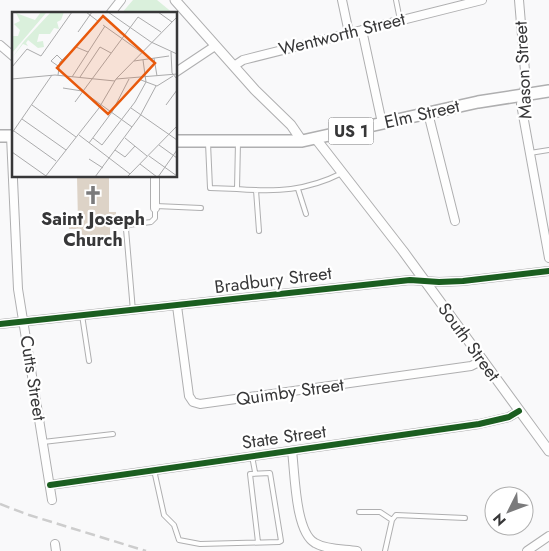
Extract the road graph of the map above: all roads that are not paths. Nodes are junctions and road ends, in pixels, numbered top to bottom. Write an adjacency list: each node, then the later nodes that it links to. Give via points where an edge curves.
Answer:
1 (121, 0): 7 (street)
2 (342, 0): 10 (street)
3 (396, 0): 8 (lane)
4 (482, 0): 8 (street, Wentworth Street)
5 (519, 0): 17 (street, Mason Street, via 526,83)
6 (178, 1): 12 (street)
7 (112, 12)
8 (400, 20): 9 (street, Wentworth Street)
9 (362, 30): 10 (street, Wentworth Street); 19 (street)
10 (349, 33): 14 (street, Wentworth Street, via 243,60)
11 (0, 46): 13 (street)
12 (216, 46): 14 (street); 15 (street)
13 (12, 55)
14 (234, 66): 25 (street, via 291,125)
15 (178, 71)
16 (549, 91): 17 (main road, Elm Street / US 1)
17 (522, 94): 18 (main road, Elm Street / US 1); 27 (street, Mason Street)
18 (428, 113): 19 (main road, Elm Street / US 1); 36 (street)
19 (382, 123): 21 (main road, Elm Street / US 1)
20 (8, 136): 44 (street, Cutts Street)
21 (316, 139): 25 (main road, Elm Street / US 1); 28 (street, South Street)
22 (178, 141): 23 (main road, Elm Street / US 1)
23 (208, 141): 24 (main road, Elm Street / US 1); 30 (lane, via 210,188)
24 (238, 141): 25 (main road, Elm Street / US 1); 30 (lane)
25 (302, 141)
26 (549, 150): 27 (lane)
27 (530, 153): 38 (street, Mason Street)
28 (342, 173): 31 (lane, via 320,184); 40 (street, South Street)
29 (155, 178): 33 (street)
30 (237, 189): 32 (lane)
31 (298, 189): 32 (lane); 35 (lane)
32 (256, 190): 37 (lane)
33 (155, 207): 34 (lane); 42 (lane, via 151,222 128,225 126,229)
34 (201, 208)
35 (306, 214)
36 (455, 221)
37 (258, 231)
38 (549, 258)
39 (549, 271): 40 (street, Bradbury Street, via 463,281)
40 (424, 280): 41 (street, Bradbury Street); 46 (street, South Street)
41 (177, 306): 42 (street, Bradbury Street); 46 (street, Quimby Street, via 189,396 200,404 471,366)
42 (133, 311): 43 (street, Bradbury Street)
43 (82, 315): 44 (street, Bradbury Street); 47 (lane)
44 (23, 322): 45 (street, Bradbury Street); 50 (street, Cutts Street)
45 (0, 324)
46 (483, 360): 48 (street, South Street)
47 (88, 361)
48 (519, 411): 51 (street, State Street, via 494,422); 52 (street, South Street)
49 (113, 434): 50 (lane)
50 (43, 442): 56 (street, Cutts Street)
51 (292, 451): 53 (street, State Street); 63 (street, via 305,534 324,547)
52 (549, 451)
53 (252, 456): 54 (street, State Street); 55 (lane)
54 (154, 470): 56 (street, State Street); 62 (lane, via 164,515 174,525 182,542)
55 (255, 472): 62 (lane, via 250,474 250,478); 62 (lane, via 267,472 272,476 282,538 279,542)
56 (50, 484): 57 (street, Cutts Street)
57 (52, 500)
58 (359, 512): 60 (lane, via 380,512)
59 (465, 518): 60 (lane, via 396,515)
60 (392, 520): 64 (lane)
61 (549, 536): 65 (street)
62 (258, 542)
63 (357, 551)
64 (385, 551)
65 (527, 551)

